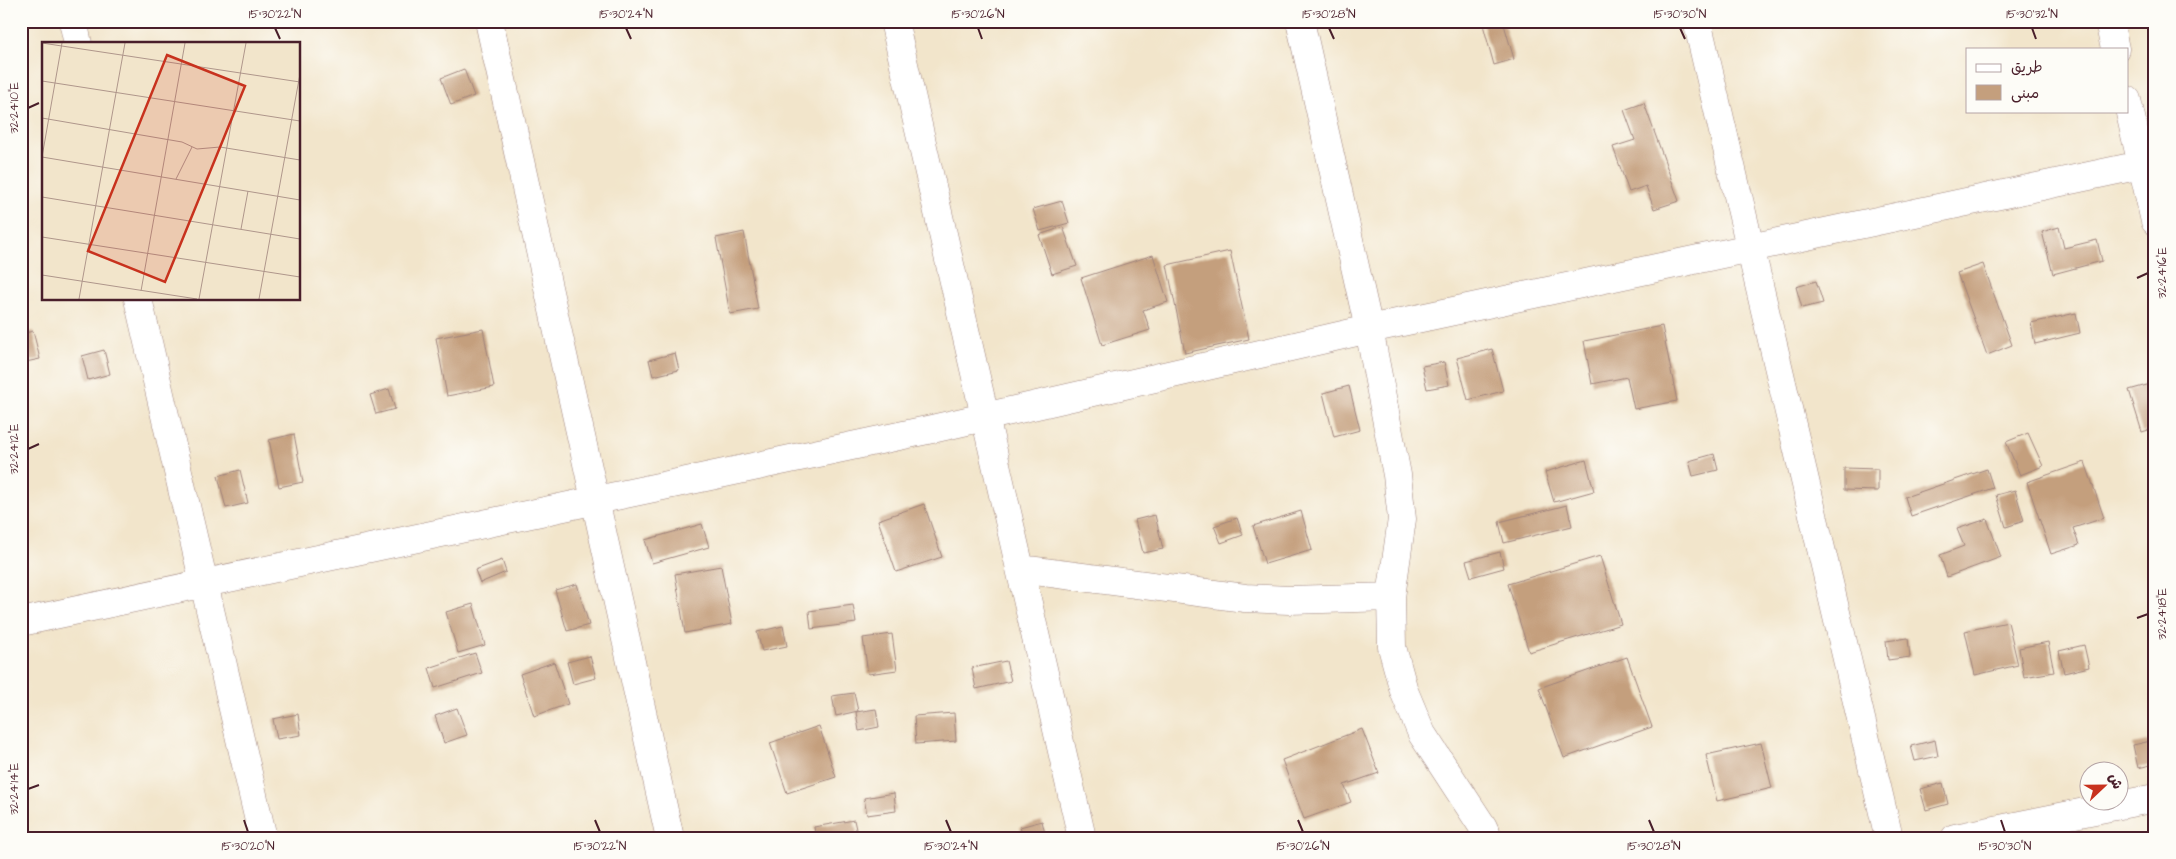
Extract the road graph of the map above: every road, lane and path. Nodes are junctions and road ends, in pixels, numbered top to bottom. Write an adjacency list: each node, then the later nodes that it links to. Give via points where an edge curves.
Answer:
1 (72, 21): 7 (street)
2 (489, 21): 16 (street)
3 (894, 21): 15 (street)
4 (1300, 21): 14 (street)
5 (1697, 21): 12 (street)
6 (2109, 21): 8 (street)
7 (77, 42)
8 (2115, 48)
9 (2128, 103): 10 (street)
10 (2148, 164): 11 (street); 12 (street)
11 (2155, 220)
12 (1750, 246): 14 (street); 26 (street)
13 (138, 300): 18 (street)
14 (1369, 329): 15 (street); 19 (street, via 1397,475 1402,519)
15 (984, 417): 16 (street); 17 (street)
16 (596, 500): 18 (street); 23 (street)
17 (1020, 569): 19 (street, via 1246,598); 24 (street)
18 (205, 583): 20 (street); 22 (street)
19 (1390, 597): 25 (street, via 1392,647 1407,700 1422,734)
20 (21, 622)
21 (2155, 798): 27 (street)
22 (263, 838)
23 (670, 838)
24 (1082, 838)
25 (1488, 838)
26 (1890, 838)
27 (1955, 838)

